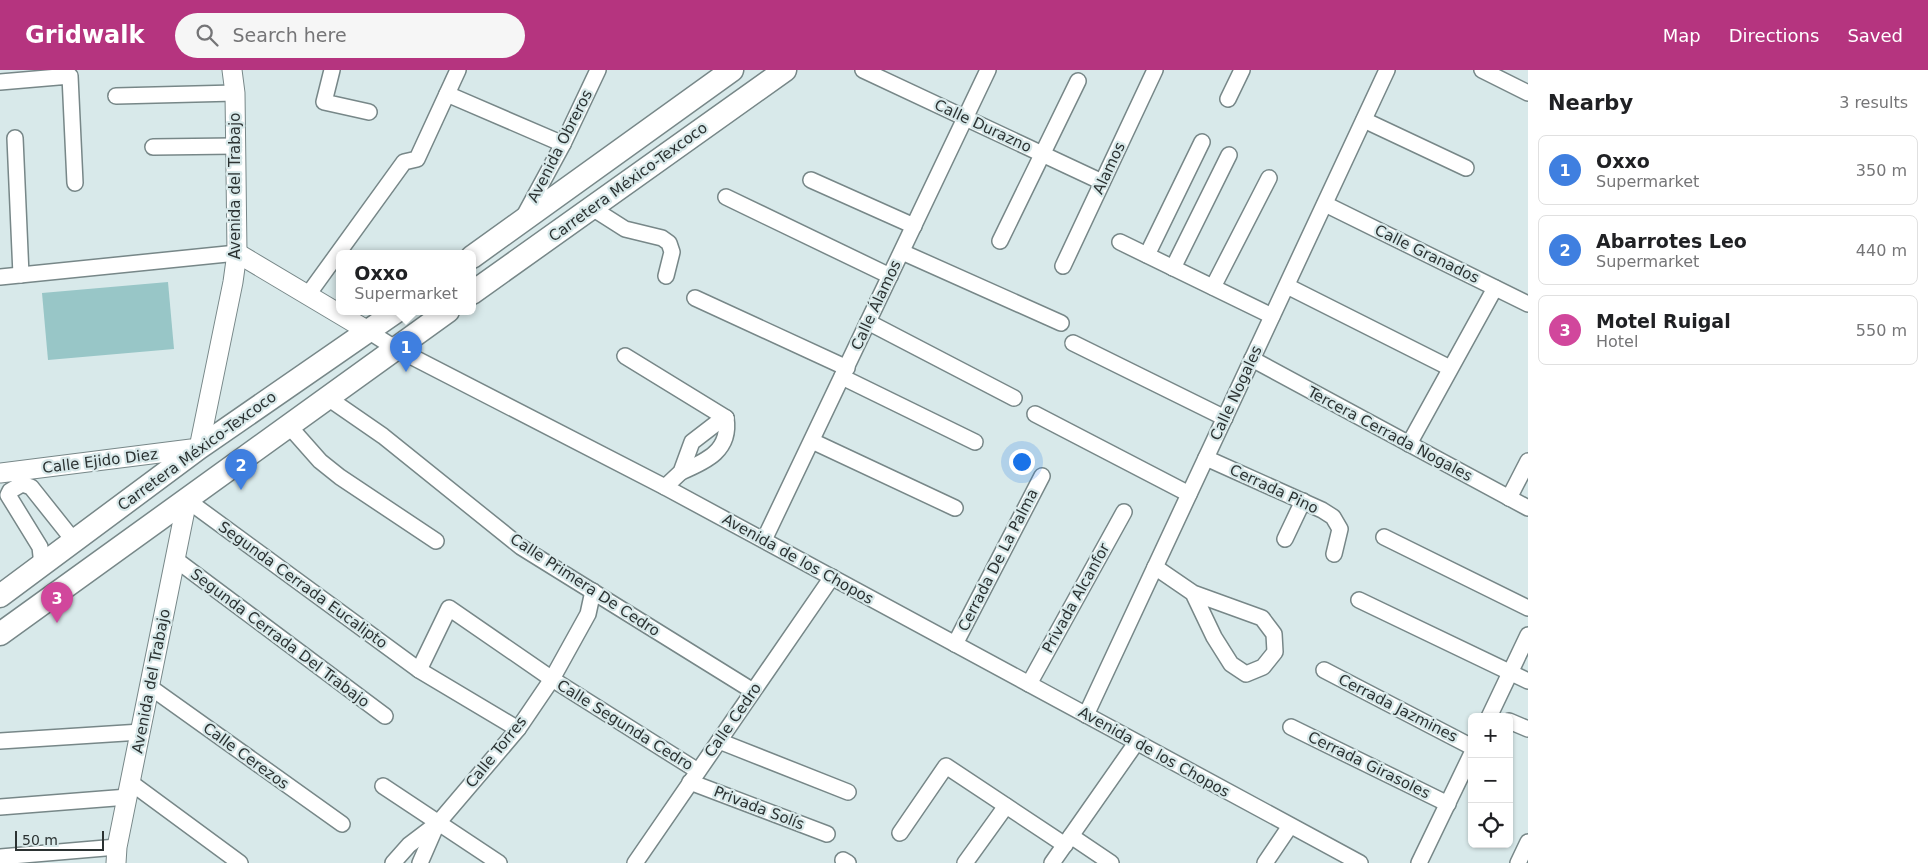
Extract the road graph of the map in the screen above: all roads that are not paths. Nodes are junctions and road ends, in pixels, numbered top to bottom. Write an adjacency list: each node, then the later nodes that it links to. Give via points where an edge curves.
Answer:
1 (232, 70): 16 (main road, Avenida del Trabajo)
2 (332, 70): 21 (street, via 324,102)
3 (458, 70): 18 (street)
4 (598, 70): 26 (street, Avenida Obreros)
5 (732, 70): 39 (highway, Carretera México-Texcoco)
6 (785, 70): 38 (highway, Carretera México-Texcoco)
7 (863, 70): 22 (street, Calle Durazno)
8 (988, 70): 22 (street, Calle Álamos)
9 (1154, 70): 34 (street, Alamos)
10 (1242, 70): 20 (street)
11 (1387, 70): 23 (street, Calle Nogales)
12 (1482, 70): 17 (street)
13 (24, 75): 15 (street); 35 (street, via 70,76)
14 (1078, 81): 29 (street)
15 (0, 82)
16 (235, 93): 19 (street); 27 (main road, Avenida del Trabajo)
17 (1528, 93)
18 (447, 94): 26 (street); 43 (street, via 417,158 404,162)
19 (116, 96)
20 (1228, 99)
21 (369, 112)
22 (966, 118): 29 (street, Calle Durazno); 40 (street, Calle Álamos)
23 (1364, 120): 31 (street); 37 (street, Calle Nogales)
24 (15, 138): 51 (street)
25 (1202, 142): 47 (street)
26 (564, 144): 39 (street, Avenida Obreros)
27 (235, 146): 28 (street); 45 (main road, Avenida del Trabajo)
28 (153, 147)
29 (1042, 154): 34 (street, Calle Durazno); 41 (street)
30 (1229, 155): 50 (street)
31 (1466, 168)
32 (1269, 178): 56 (street)
33 (811, 180): 40 (street)
34 (1102, 182): 49 (street, Alamos)
35 (75, 183)
36 (726, 197): 53 (street)
37 (1325, 204): 55 (street, Calle Nogales); 57 (street, Calle Granados)
38 (592, 208): 52 (street, via 626,229 662,238 669,243 672,252); 58 (highway, Carretera México-Texcoco)
39 (521, 222): 46 (highway, Carretera México-Texcoco)
40 (914, 226): 44 (street, Calle Álamos)
41 (1000, 241)
42 (1120, 242): 47 (street)
43 (340, 250)
44 (902, 252): 53 (street, Calle Álamos); 68 (street)
45 (237, 253): 51 (street); 59 (main road, Avenida de los Chopos); 85 (main road, Avenida del Trabajo)
46 (476, 254)
47 (1147, 255): 50 (street)
48 (336, 256): 59 (street)
49 (1063, 266)
50 (1173, 268): 56 (street)
51 (21, 275): 54 (street)
52 (666, 276)
53 (890, 276): 67 (street, Calle Álamos)
54 (0, 278)
55 (1287, 286): 66 (street, Calle Nogales); 74 (street)
56 (1213, 287): 66 (street)
57 (1495, 288): 61 (street, Calle Granados); 74 (street)
58 (476, 290)
59 (307, 296): 62 (main road, Avenida de los Chopos)
60 (695, 298): 75 (street)
61 (1528, 304)
62 (336, 313)
63 (340, 315): 69 (main road, Avenida de los Chopos)
64 (391, 315): 69 (highway, Carretera México-Texcoco)
65 (442, 315): 71 (highway)
66 (1272, 316): 73 (street, Calle Nogales)
67 (868, 322): 75 (street, Calle Álamos); 77 (street)
68 (1061, 323)
69 (368, 331): 71 (street, Avenida de los Chopos); 85 (highway, Carretera México-Texcoco)
70 (1072, 343): 80 (street)
71 (395, 348): 76 (highway); 91 (street, Avenida de los Chopos)
72 (625, 356): 79 (street)
73 (1252, 359): 80 (street, Calle Nogales); 84 (street, Tercera Cerrada Nogales)
74 (1450, 368): 84 (street)
75 (844, 373): 82 (street, Calle Álamos); 83 (street)
76 (328, 398): 81 (highway); 109 (street, Calle Primera De Cedro, via 383,436 521,547)
77 (1014, 398)
78 (1035, 414): 92 (street)
79 (726, 418): 88 (street, via 692,442); 88 (street, via 728,430 724,442 713,455)
80 (1225, 418): 86 (street, Calle Nogales)
81 (288, 426): 94 (highway); 103 (street, via 320,461 340,477)
82 (812, 441): 96 (street); 101 (street, Calle Álamos)
83 (975, 442)
84 (1409, 444): 93 (street, Tercera Cerrada Nogales)
85 (199, 448): 89 (main road, Calle Ejido Diez); 102 (highway, Carretera México-Texcoco)
86 (1206, 458): 92 (street, Calle Nogales); 95 (street, Cerrada Pino)
87 (1528, 461): 93 (street)
88 (681, 472): 91 (street)
89 (0, 473)
90 (1042, 476): 116 (street, Cerrada De La Palma)
91 (665, 487): 101 (street, Avenida de los Chopos)
92 (1189, 494): 107 (street, Calle Nogales)
93 (1509, 498): 97 (street, Tercera Cerrada Nogales)
94 (186, 500): 105 (main road, Avenida del Trabajo); 114 (highway); 117 (street, Segunda Cerrada Eucalipto)
95 (1303, 501): 100 (street); 104 (street, Cerrada Pino, via 1333,516 1340,529)
96 (955, 508)
97 (1528, 508)
98 (1124, 512): 122 (street, Privada Alcanfor)
99 (1384, 536): 113 (street)
100 (1285, 539)
101 (764, 540): 108 (street, Avenida de los Chopos)
102 (74, 541): 106 (highway, Carretera México-Texcoco); 106 (street, via 31,487 22,484 10,491 8,495 40,547)
103 (436, 541)
104 (1334, 554)
105 (175, 559): 123 (main road, Avenida del Trabajo); 127 (street, Segunda Cerrada Del Trabajo)
106 (42, 565): 111 (highway, Carretera México-Texcoco)
107 (1155, 567): 110 (street); 126 (street, Calle Nogales)
108 (832, 578): 116 (street, Avenida de los Chopos); 124 (street, Calle Cedro)
109 (593, 591): 120 (street, Calle Torres, via 588,614); 124 (street, Calle Primera De Cedro)
110 (1194, 593): 110 (street, via 1262,618 1274,634 1275,652 1263,667 1246,674 1231,664 1214,637)
111 (0, 596)
112 (1359, 600): 119 (street)
113 (1528, 608)
114 (0, 634)
115 (1528, 635): 119 (street)
116 (955, 644): 122 (street, Avenida de los Chopos)
117 (418, 670): 120 (street, via 449,608); 130 (street, Segunda Cerrada Eucalipto)
118 (1324, 670): 136 (street, Cerrada Jazmines)
119 (1510, 673): 121 (street); 125 (street)
120 (552, 679): 130 (street, Calle Torres); 138 (street, Calle Segunda Cedro)
121 (1528, 681)
122 (1029, 684): 126 (street, Avenida de los Chopos)
123 (150, 687): 132 (main road, Avenida del Trabajo); 146 (street, Calle Cerezos)
124 (753, 691): 133 (street, Calle Cedro)
125 (1494, 713)
126 (1086, 715): 135 (street, Avenida de los Chopos)
127 (385, 716)
128 (1513, 722): 131 (street)
129 (1291, 727): 142 (street, Cerrada Girasoles)
130 (518, 729): 145 (street, Calle Torres)
131 (1528, 729)
132 (141, 732): 134 (street); 140 (main road, Avenida del Trabajo)
133 (719, 740): 138 (street, Calle Cedro); 141 (street)
134 (0, 741)
135 (1136, 743): 147 (street, Avenida de los Chopos); 150 (street)
136 (1468, 745)
137 (1470, 758): 142 (street)
138 (694, 776): 149 (street, Privada Solís); 158 (street, Calle Cedro)
139 (383, 786): 145 (street)
140 (129, 789): 144 (street); 152 (main road, Avenida del Trabajo); 154 (street)
141 (848, 792)
142 (1448, 804): 164 (street)
143 (1006, 806): 148 (street, via 946,766); 150 (street); 159 (street)
144 (0, 807)
145 (438, 823): 155 (street, Calle Torres); 156 (street, Calle Torres); 157 (street)
146 (342, 824)
147 (1290, 826): 162 (street); 163 (street, Avenida de los Chopos)
148 (900, 833)
149 (827, 834)
150 (1068, 840): 160 (street); 161 (street)
151 (1528, 842): 165 (street)
152 (116, 855): 153 (street)
153 (0, 857)
154 (240, 863)
155 (393, 863)
156 (420, 863)
157 (499, 863)
158 (635, 863)
159 (965, 863)
160 (1052, 863)
161 (1111, 863)
162 (1265, 863)
163 (1360, 863)
164 (1419, 863)
165 (1518, 863)

